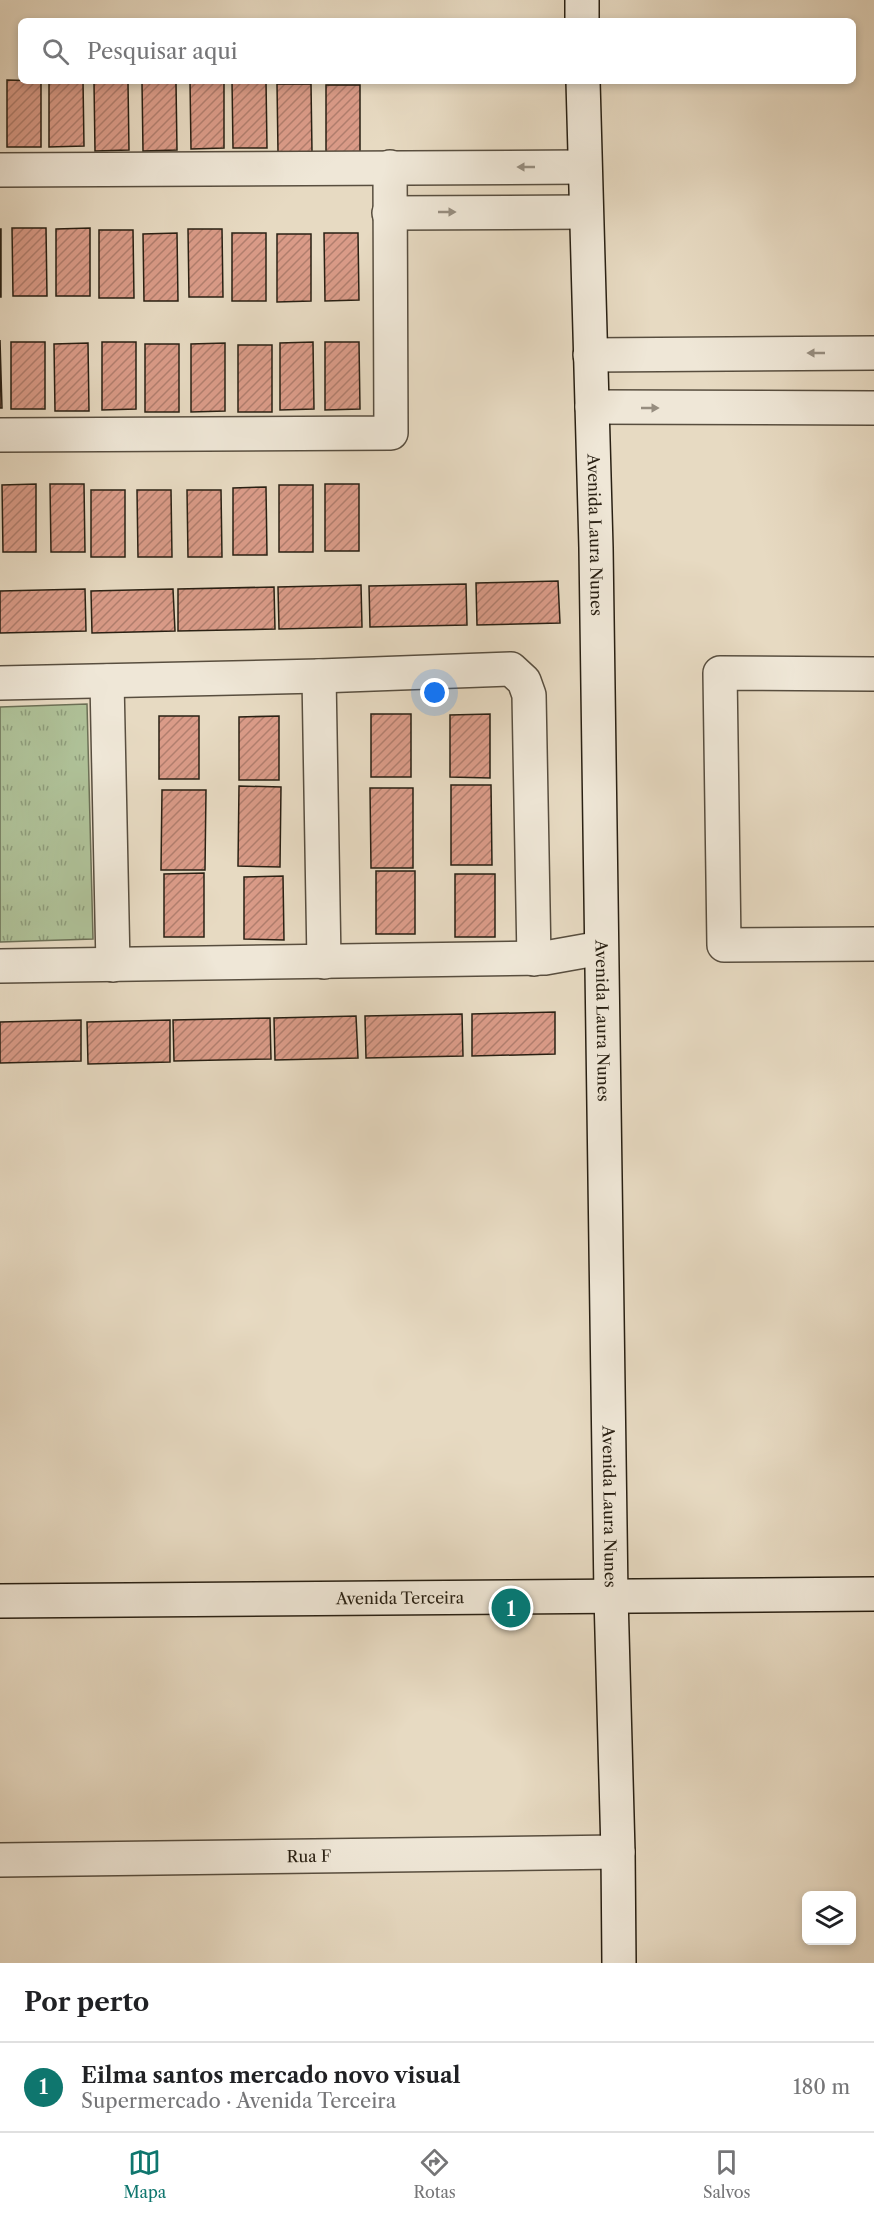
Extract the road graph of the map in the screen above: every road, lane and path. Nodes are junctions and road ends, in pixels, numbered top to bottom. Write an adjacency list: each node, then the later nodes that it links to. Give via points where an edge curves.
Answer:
1 (582, 0): 2 (street)
2 (582, 18)
3 (583, 84): 4 (street, Avenida Laura Nunes)
4 (584, 166): 5 (street, one-way to 5); 7 (street, Avenida Laura Nunes)
5 (390, 167): 6 (street); 8 (street)
6 (0, 170)
7 (586, 212): 8 (street, one-way to 7); 10 (street, Avenida Laura Nunes)
8 (389, 213): 13 (street, via 391,432)
9 (874, 353): 10 (street, one-way to 10)
10 (590, 355): 11 (street, Avenida Laura Nunes)
11 (592, 407): 12 (street, one-way to 12); 19 (street, Avenida Laura Nunes)
12 (874, 408)
13 (0, 435)
14 (874, 674): 18 (street, via 720,673 724,945)
15 (319, 676): 16 (street); 20 (street, via 511,669 524,681 531,715); 21 (street)
16 (107, 681): 17 (street); 22 (street)
17 (0, 683)
18 (874, 944)
19 (601, 948): 20 (street); 25 (street, Avenida Laura Nunes)
20 (534, 958): 21 (street)
21 (324, 962): 22 (street)
22 (113, 965): 23 (street)
23 (0, 966)
24 (874, 1594): 25 (street, Avenida Terceira)
25 (611, 1596): 26 (street, Avenida Terceira); 27 (street, Avenida Laura Nunes)
26 (0, 1601)
27 (618, 1852): 28 (street, Rua F); 29 (street, Avenida Laura Nunes)
28 (0, 1860)
29 (619, 1963)

